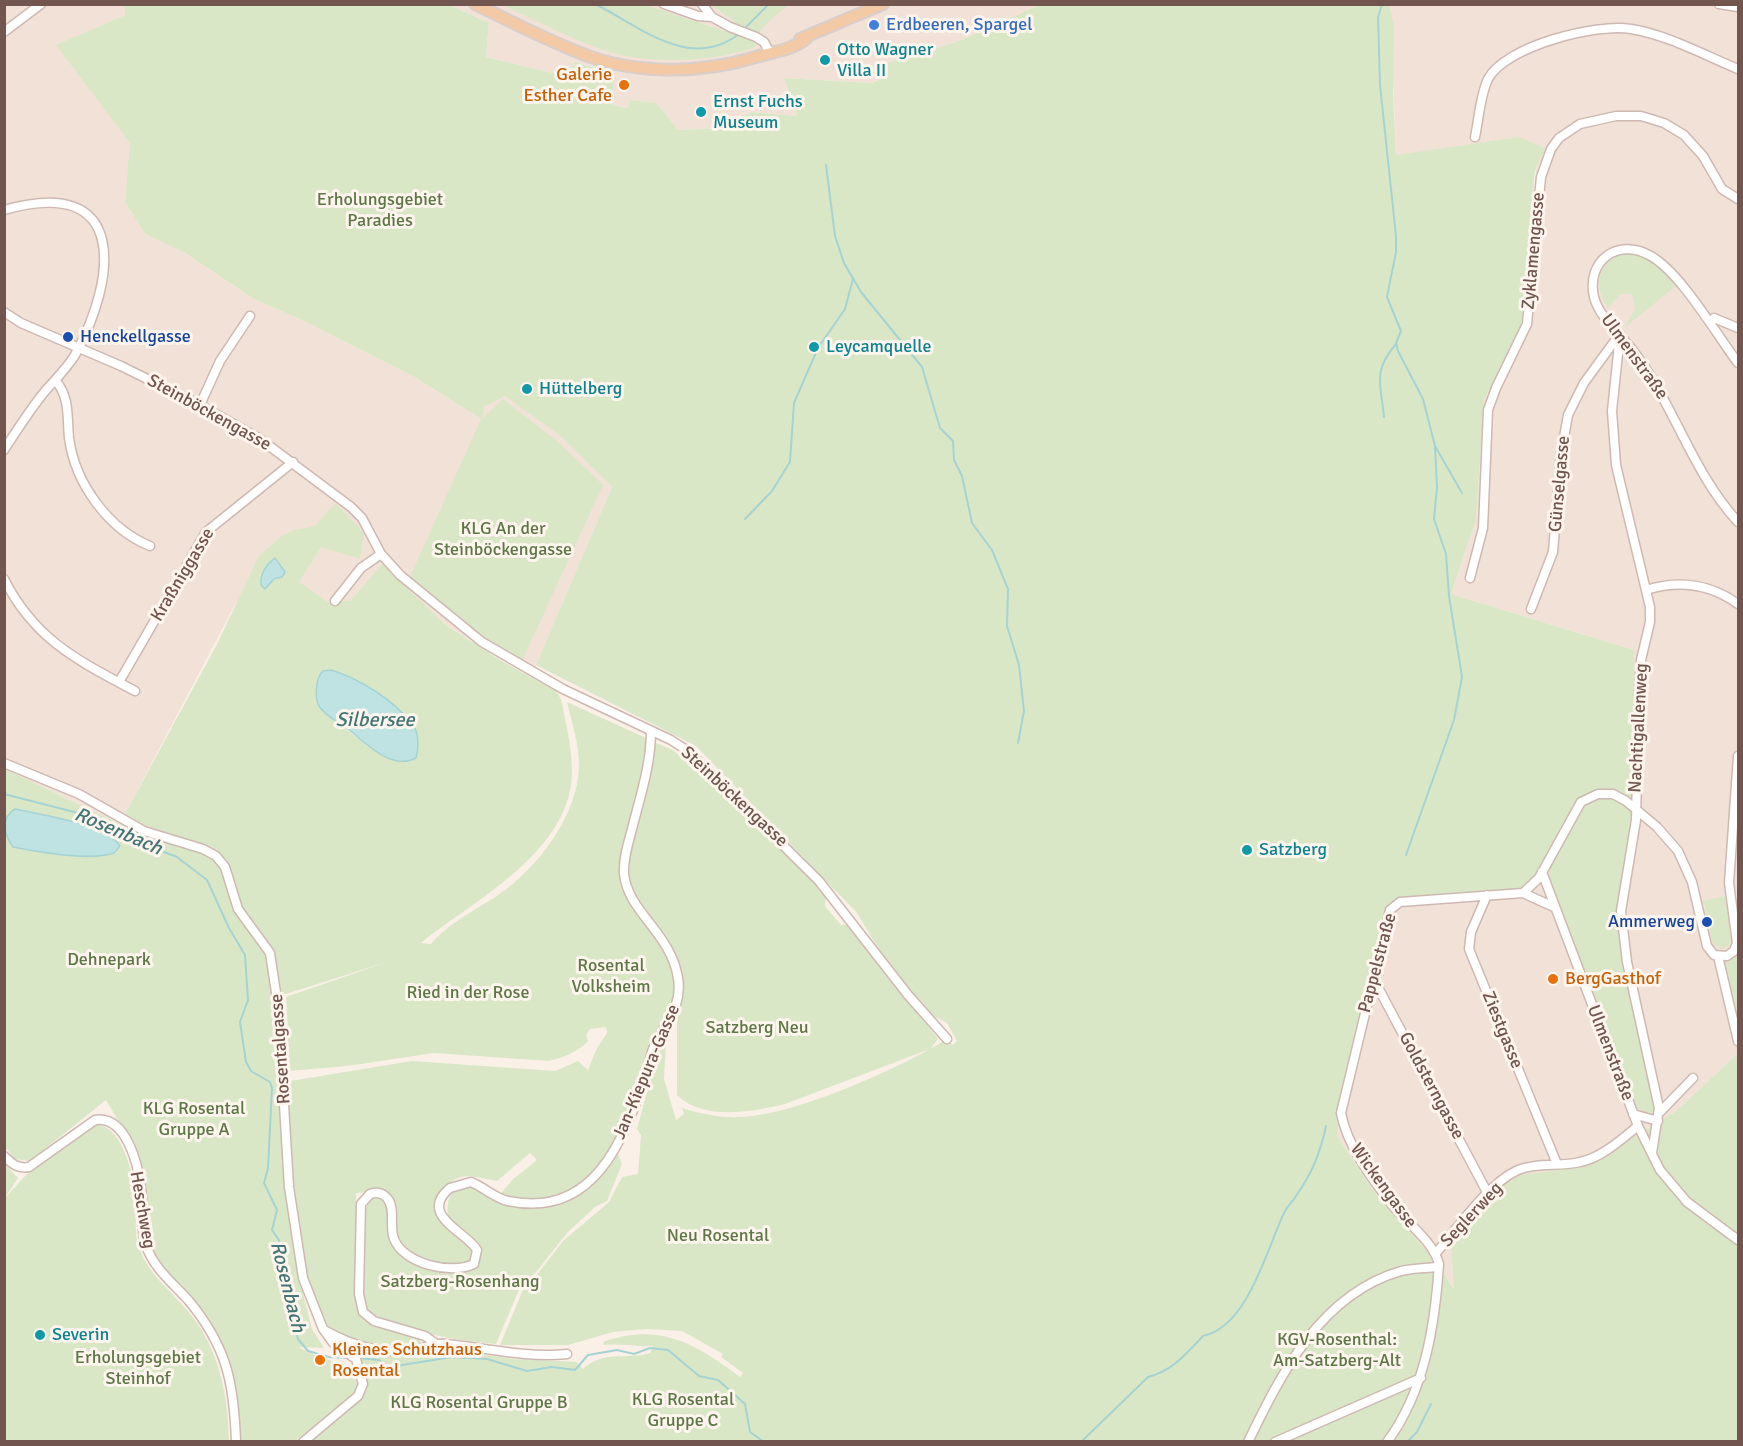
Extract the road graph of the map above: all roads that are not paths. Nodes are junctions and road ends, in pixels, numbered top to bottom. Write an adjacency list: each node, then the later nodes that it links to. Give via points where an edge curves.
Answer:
1 (41, 4): 9 (street)
2 (475, 4): 10 (main road, via 611,63 695,69)
3 (664, 4): 8 (street)
4 (702, 4): 8 (street)
5 (883, 4): 10 (main road)
6 (1719, 4): 7 (street)
7 (1738, 7)
8 (712, 17): 10 (street, via 756,37)
9 (4, 32)
10 (770, 53)
11 (1738, 69): 12 (street, via 1629,28 1563,38 1524,51 1494,70 1484,92)
12 (1475, 137)
13 (1738, 199): 29 (street, Zyklamengasse, via 1722,189 1703,156 1684,135 1652,120 1616,116 1580,124 1559,138 1551,149 1541,177 1527,324 1488,410 1483,528)
14 (4, 210): 20 (street, via 51,203 81,209 93,218 104,244 104,276)
15 (4, 312): 20 (street, Steinböckengasse)
16 (250, 316): 23 (street, via 220,361)
17 (1714, 318): 18 (street)
18 (1738, 328)
19 (1620, 334): 21 (street, Ulmenstraße, via 1594,300 1594,275 1607,255 1631,248 1668,268); 26 (street, Ulmenstraße, via 1655,380 1702,475); 31 (street, Nachtigallenweg, via 1612,403 1614,446); 34 (street, Günselgasse, via 1584,382 1568,415 1553,552)
20 (78, 348): 22 (street); 23 (street, Steinböckengasse)
21 (1738, 363)
22 (56, 381): 24 (street); 27 (street, via 64,391 70,439 82,479 116,523)
23 (200, 405): 25 (street, Steinböckengasse)
24 (4, 450)
25 (293, 462): 28 (street, Steinböckengasse, via 363,518); 35 (street, Kraßniggasse, via 206,532)
26 (1738, 522)
27 (150, 546)
28 (381, 554): 32 (street, via 361,568); 37 (street, Steinböckengasse, via 416,590 500,655)
29 (1470, 578)
30 (4, 579): 35 (street, via 32,623 54,644)
31 (1646, 590): 33 (street, via 1688,584 1727,596); 40 (street, Nachtigallenweg, via 1650,622 1641,660)
32 (335, 601)
33 (1738, 604)
34 (1531, 609)
35 (118, 682): 36 (street)
36 (135, 691)
37 (651, 731): 47 (street, Steinböckengasse, via 697,759 810,871); 62 (street, Jan-Kiepura-Gasse, via 648,766 624,874 634,902 666,943 678,976 676,1009 653,1048 633,1110 609,1160 595,1178 579,1190 546,1202 505,1201 471,1182 450,1188 441,1204 444,1219 471,1242 477,1253 474,1264 462,1268 426,1263 409,1256 392,1234 391,1207 386,1196 370,1194 361,1204 359,1294 363,1312 374,1321 425,1336)
38 (1738, 756): 45 (street, via 1729,876 1737,943 1731,954)
39 (4, 763): 61 (street, Rosentalgasse, via 79,794 152,834 203,849 225,867 238,909 266,945 273,964 290,1194 303,1278)
40 (1635, 808): 41 (street, via 1613,794 1586,798 1576,808); 45 (street, via 1678,851 1692,882 1707,946); 52 (street, Nachtigallenweg, via 1622,902 1622,935)
41 (1542, 872): 42 (street); 44 (street, Ulmenstraße)
42 (1523, 892): 43 (street, Pappelstraße); 44 (street)
43 (1487, 895): 46 (street, Pappelstraße, via 1395,905 1387,917); 56 (street, Ziestgasse, via 1469,948)
44 (1554, 907): 51 (street, Ulmenstraße)
45 (1718, 956): 48 (street)
46 (1373, 978): 50 (street, Pappelstraße); 57 (street, Goldsterngasse)
47 (947, 1039)
48 (1738, 1041)
49 (1693, 1078): 52 (street)
50 (1341, 1113): 59 (street, Wickengasse, via 1356,1151 1393,1206)
51 (1633, 1114): 52 (street); 53 (street, Ulmenstraße)
52 (1659, 1117): 54 (street, Nachtigallenweg)
53 (1638, 1126): 54 (street, Ulmenstraße); 56 (street, Seglerweg, via 1593,1157)
54 (1652, 1154): 58 (street, Ulmenstraße, via 1677,1193)
55 (4, 1156): 65 (street, Heschweg, via 15,1166 29,1167 94,1120 106,1119 117,1125 138,1175 148,1252 201,1317 223,1352 235,1407)
56 (1557, 1164): 57 (street, Seglerweg, via 1519,1170)
57 (1488, 1194): 59 (street, Seglerweg)
58 (1738, 1240)
59 (1436, 1253): 60 (street)
60 (1438, 1267): 64 (street); 67 (street, via 1402,1271 1371,1284 1329,1311 1289,1363)
61 (323, 1329): 62 (street, Jan-Kiepura-Gasse, via 373,1350 414,1350); 66 (street, Rosentalgasse, via 358,1364 363,1384 358,1396)
62 (435, 1343): 63 (street, Jan-Kiepura-Gasse)
63 (567, 1354)
64 (1421, 1378): 68 (street); 69 (street, via 1410,1407)
65 (237, 1442)
66 (303, 1442)
67 (1248, 1442)
68 (1275, 1442)
69 (1387, 1442)

